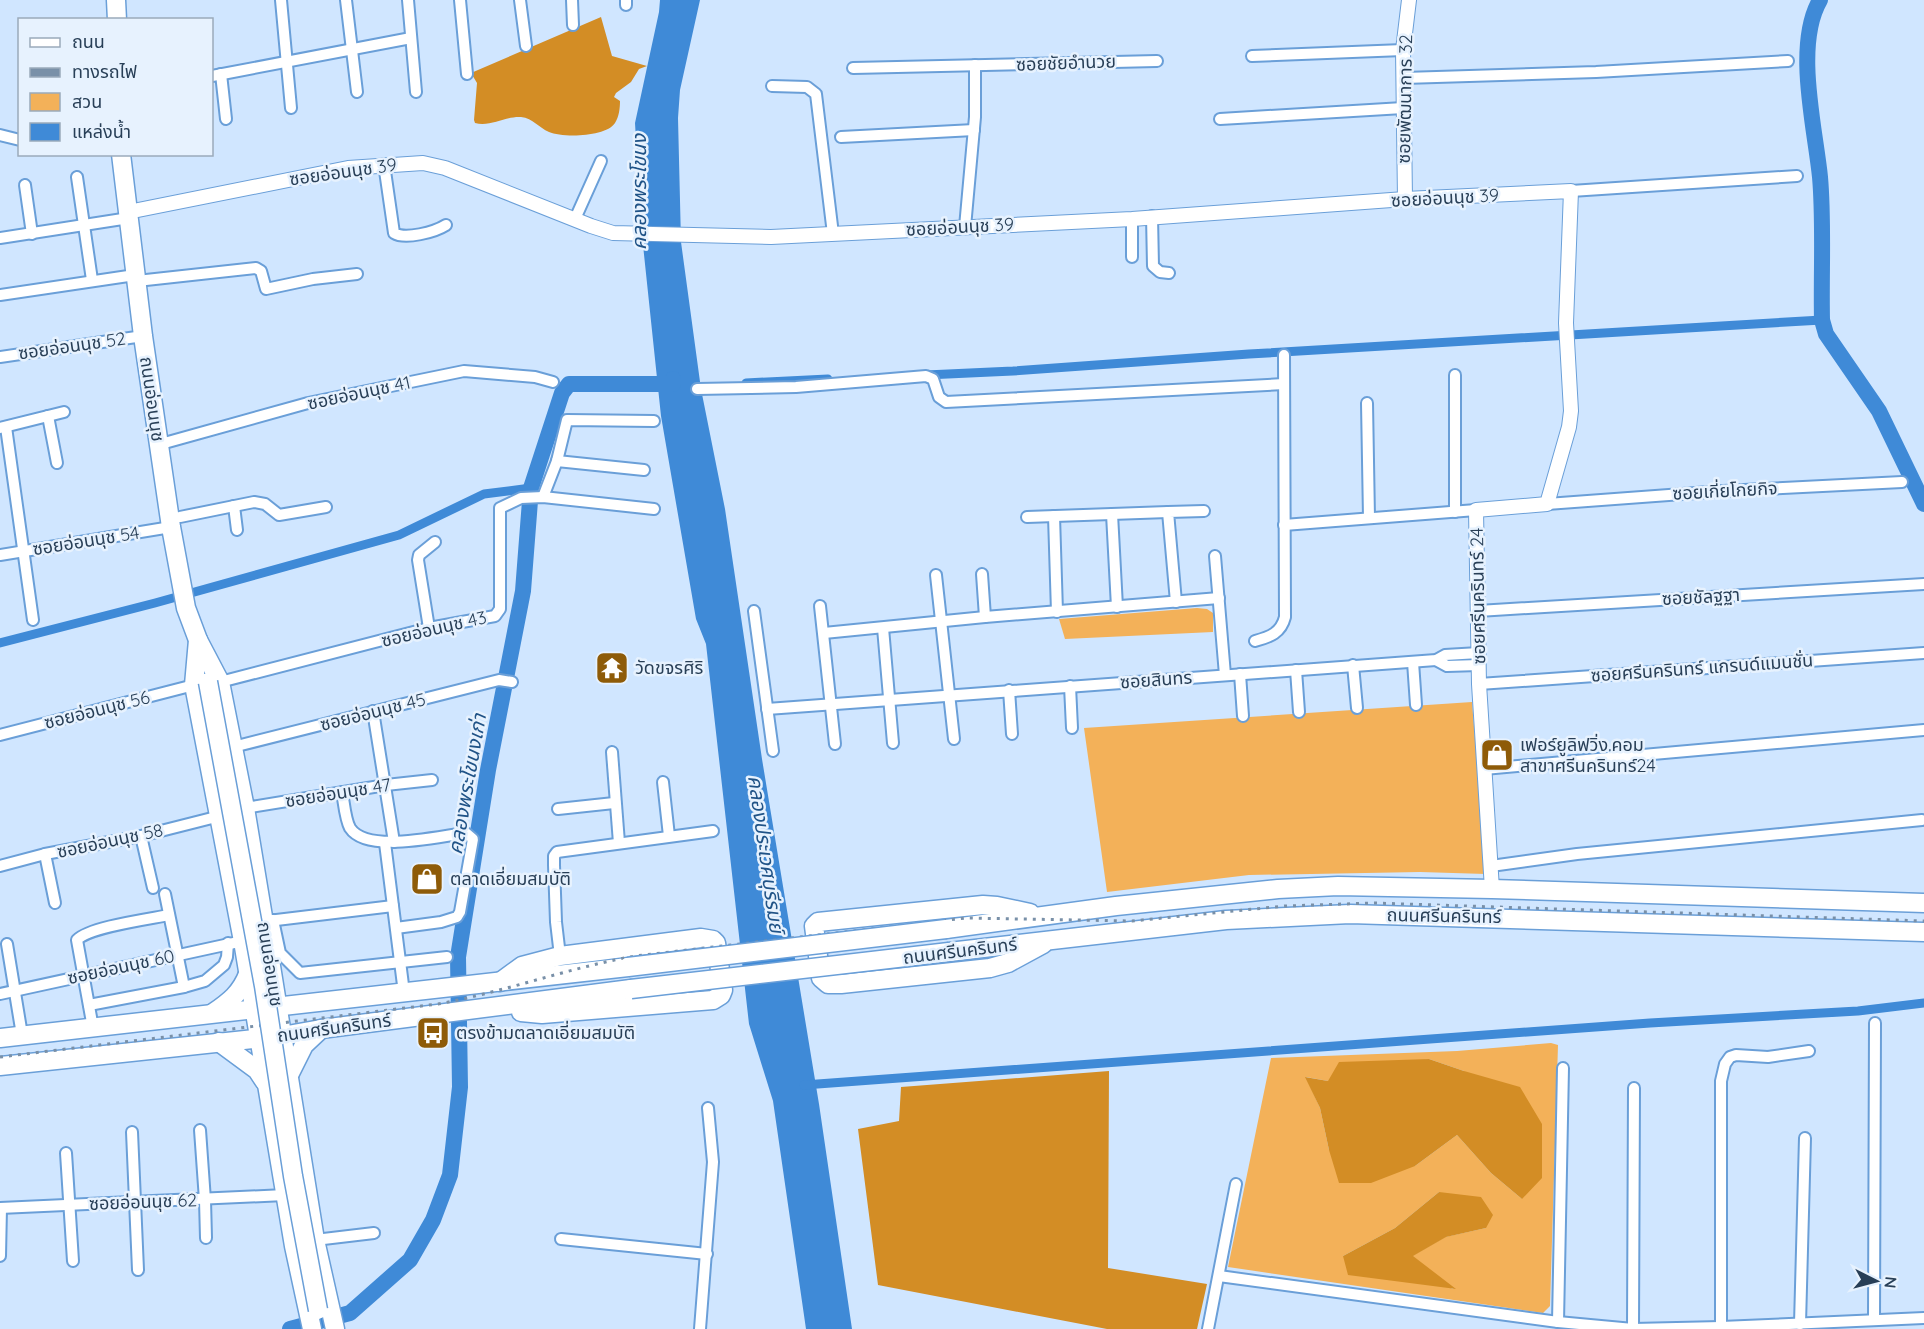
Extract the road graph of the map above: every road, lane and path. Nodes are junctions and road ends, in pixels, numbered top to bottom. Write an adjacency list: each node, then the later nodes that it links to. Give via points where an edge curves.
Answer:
1 (107, 0): 10 (main road)
2 (116, 0): 11 (main road)
3 (281, 0): 20 (street)
4 (346, 0): 15 (street)
5 (408, 0): 13 (street)
6 (460, 0): 23 (street)
7 (520, 0): 14 (street)
8 (572, 0): 12 (street)
9 (1409, 0): 16 (street, ซอยพัฒนาการ 32)
10 (108, 18)
11 (117, 18)
12 (573, 26)
13 (411, 38): 15 (street); 28 (street)
14 (525, 46)
15 (351, 50): 20 (street); 27 (street)
16 (1403, 50): 17 (street); 25 (street, ซอยพัฒนาการ 32)
17 (1252, 56)
18 (1157, 60): 21 (street, ซอยชัยอำนวย)
19 (1788, 61): 25 (street)
20 (288, 62): 24 (street); 29 (street)
21 (975, 65): 22 (street, ซอยชัยอำนวย); 33 (street)
22 (853, 68)
23 (467, 74)
24 (216, 75): 31 (street)
25 (1404, 78): 30 (street, ซอยพัฒนาการ 32)
26 (772, 86): 54 (street, via 807,87 816,94)
27 (357, 92)
28 (416, 92)
29 (291, 108)
30 (1403, 108): 32 (street); 45 (street, ซอยพัฒนาการ 32)
31 (226, 119)
32 (1220, 119)
33 (974, 130): 35 (street); 52 (street)
34 (0, 135): 36 (street)
35 (841, 137)
36 (18, 140)
37 (121, 156): 46 (main road, ถนนอ่อนนุช)
38 (132, 156): 46 (main road, ถนนอ่อนนุช)
39 (601, 161): 48 (street)
40 (384, 164): 46 (street, ซอยอ่อนนุช 39, via 348,168); 48 (street, ซอยอ่อนนุช 39, via 423,163 445,168); 51 (street, via 394,233 402,236)
41 (1797, 176): 44 (street, ซอยอ่อนนุช 39)
42 (77, 177): 50 (street)
43 (25, 185): 53 (street)
44 (1570, 191): 45 (street, ซอยอ่อนนุช 39); 80 (street, via 1567,330 1571,411)
45 (1405, 199): 47 (street, ซอยอ่อนนุช 39)
46 (133, 214): 50 (street); 59 (main road, ถนนอ่อนนุช)
47 (1152, 216): 49 (street, ซอยอ่อนนุช 39); 57 (street, via 1153,266)
48 (575, 219): 54 (street, ซอยอ่อนนุช 39, via 613,233 750,238)
49 (1132, 219): 52 (street, ซอยอ่อนนุช 39); 56 (street)
50 (84, 224): 53 (street); 60 (street)
51 (446, 225)
52 (965, 227): 54 (street, ซอยอ่อนนุช 39)
53 (32, 234): 55 (street)
54 (833, 234)
55 (0, 238)
56 (1132, 257)
57 (1169, 273)
58 (357, 274): 59 (street, via 266,289 261,271 256,268)
59 (141, 278): 60 (street); 62 (main road, ถนนอ่อนนุช)
60 (92, 280): 61 (street)
61 (0, 295)
62 (148, 335): 64 (street, ซอยอ่อนนุช 52); 74 (main road, ถนนอ่อนนุช); 92 (main road, ถนนอ่อนนุช)
63 (1284, 355): 67 (street)
64 (0, 357)
65 (1455, 375): 87 (street)
66 (553, 382): 74 (street, ซอยอ่อนนุช 41, via 464,371 308,403)
67 (1284, 384): 68 (street, via 945,402 939,398 933,379 926,376 796,387); 93 (street)
68 (698, 389)
69 (1367, 403): 91 (street)
70 (64, 412): 71 (street)
71 (48, 416): 73 (street); 76 (street)
72 (654, 421): 75 (street, via 567,420)
73 (3, 427): 96 (street)
74 (168, 442): 92 (main road, ถนนอ่อนนุช)
75 (556, 461): 77 (street); 79 (street)
76 (57, 463)
77 (644, 470)
78 (1902, 482): 80 (street, ซอยเกี่ยโกยกิจ)
79 (538, 497): 83 (street, ซอยอ่อนนุช 43); 112 (street, ซอยอ่อนนุช 43, via 521,498 500,508 498,614)
80 (1547, 504): 84 (street, ซอยศรีนครินทร์ 24)
81 (234, 506): 82 (street, ซอยอ่อนนุช 54, via 265,504 279,515); 92 (street, ซอยอ่อนนุช 54); 94 (street)
82 (326, 507)
83 (654, 508)
84 (1476, 510): 87 (street); 106 (street, ซอยศรีนครินทร์ 24)
85 (1204, 511): 86 (street)
86 (1168, 512): 88 (street); 103 (street)
87 (1455, 512): 91 (street)
88 (1112, 514): 89 (street); 105 (street)
89 (1054, 516): 90 (street); 108 (street)
90 (1027, 517)
91 (1369, 518): 93 (street)
92 (178, 523): 96 (street, ซอยอ่อนนุช 54); 124 (main road, ถนนอ่อนนุช)
93 (1284, 525): 115 (street, via 1283,626 1270,637)
94 (237, 530)
95 (435, 542): 112 (street, via 418,560)
96 (23, 550): 97 (street, ซอยอ่อนนุช 54); 110 (street)
97 (0, 555)
98 (1215, 556): 102 (street)
99 (982, 574): 109 (street)
100 (936, 575): 111 (street)
101 (1924, 584): 106 (street, ซอยชัลฐฐา)
102 (1219, 598): 103 (street); 122 (street)
103 (1176, 602): 105 (street)
104 (820, 606): 114 (street)
105 (1117, 607): 108 (street)
106 (1478, 610): 117 (street, ซอยศรีนครินทร์ 24)
107 (754, 611): 133 (street)
108 (1057, 612): 109 (street)
109 (985, 617): 111 (street)
110 (33, 620)
111 (940, 623): 113 (street); 128 (street)
112 (429, 628): 124 (street, ซอยอ่อนนุช 43)
113 (883, 628): 114 (street); 129 (street)
114 (824, 633): 130 (street)
115 (1255, 640)
116 (1924, 653): 125 (street, ซอยศรีนครินทร์ แกรนด์แมนชั่น)
117 (1479, 659): 118 (street, ซอยสินทร, via 1447,666 1436,660); 125 (street, ซอยศรีนครินทร์ 24)
118 (1413, 662): 119 (street, ซอยสินทร); 131 (street)
119 (1353, 665): 120 (street, ซอยสินทร); 132 (street)
120 (1296, 669): 121 (street, ซอยสินทร); 135 (street)
121 (1240, 674): 122 (street, ซอยสินทร); 136 (street)
122 (1225, 675): 126 (street, ซอยสินทร)
123 (506, 681): 134 (street, ซอยอ่อนนุช 45)
124 (208, 683): 140 (street, ซอยอ่อนนุช 56); 144 (main road, ถนนอ่อนนุช); 155 (main road, ถนนอ่อนนุช); 239 (main road, ถนนอ่อนนุช, bridge)
125 (1479, 684): 147 (street, ซอยศรีนครินทร์ 24)
126 (1070, 686): 127 (street, ซอยสินทร); 137 (street)
127 (1009, 690): 128 (street, ซอยสินทร); 139 (street)
128 (948, 694): 129 (street, ซอยสินทร); 141 (street)
129 (889, 699): 130 (street, ซอยสินทร); 142 (street)
130 (831, 703): 133 (street, ซอยสินทร); 143 (street)
131 (1416, 705)
132 (1358, 708)
133 (767, 709): 145 (street)
134 (373, 711): 144 (street, ซอยอ่อนนุช 45); 150 (street)
135 (1299, 712)
136 (1243, 716)
137 (1072, 728)
138 (1924, 730): 147 (street)
139 (1012, 734)
140 (0, 735)
141 (954, 740)
142 (893, 743)
143 (835, 744)
144 (233, 747): 153 (main road, ถนนอ่อนนุช)
145 (773, 751)
146 (612, 752): 152 (street)
147 (1484, 769): 164 (street, ซอยศรีนครินทร์ 24)
148 (432, 780): 150 (street, ซอยอ่อนนุช 47)
149 (663, 782): 159 (street)
150 (386, 784): 151 (street, ซอยอ่อนนุช 47); 160 (street)
151 (342, 792): 153 (street, ซอยอ่อนนุช 47); 160 (street, via 349,827 360,838)
152 (614, 803): 154 (street); 161 (street)
153 (245, 808): 173 (main road, ถนนอ่อนนุช)
154 (558, 809)
155 (220, 816): 158 (street, ซอยอ่อนนุช 58); 177 (main road, ถนนอ่อนนุช)
156 (1922, 820): 164 (street)
157 (713, 831): 159 (street)
158 (141, 836): 162 (street, ซอยอ่อนนุช 58); 165 (street)
159 (669, 836): 161 (street)
160 (389, 843): 170 (street); 174 (street, via 466,833 473,844 457,917)
161 (619, 843): 180 (street, via 560,850 555,854)
162 (45, 854): 163 (street, ซอยอ่อนนุช 58); 168 (street)
163 (0, 866)
164 (1491, 866): 166 (street, ซอยศรีนครินทร์ 24)
165 (153, 888)
166 (1492, 889): 169 (main road, ถนนศรีนครินทร์); 172 (main road, ถนนศรีนครินทร์, via 1278,889)
167 (165, 894): 171 (street)
168 (55, 903)
169 (1924, 903)
170 (393, 906): 173 (street); 174 (street)
171 (169, 915): 179 (street); 185 (street, via 81,936 77,943)
172 (1043, 915): 176 (main road, via 983,905 818,922 813,926 821,978 828,984 990,968 1023,956); 186 (main road, ถนนศรีนครินทร์, bridge)
173 (268, 925): 177 (main road, via 253,947); 182 (street, via 280,953 300,973); 183 (main road, ถนนอ่อนนุช)
174 (396, 928): 182 (street)
175 (1924, 932): 176 (main road, ถนนศรีนครินทร์, via 1350,914 1226,920)
176 (1048, 941): 193 (main road, ถนนศรีนครินทร์, bridge)
177 (235, 942): 179 (street, ซอยอ่อนนุช 60); 184 (main road, ถนนอ่อนนุช); 187 (street, via 217,972 205,981)
178 (8, 944): 188 (street)
179 (178, 955): 185 (street, ซอยอ่อนนุช 60); 187 (street)
180 (560, 956): 186 (main road, via 522,966); 193 (main road, via 707,939 716,943 723,990 713,1000 542,1014)
181 (447, 957): 182 (street)
182 (400, 962): 189 (street)
183 (272, 972): 191 (main road, via 278,987 287,995); 194 (main road, ถนนอ่อนนุช)
184 (248, 974): 195 (main road, ถนนอ่อนนุช); 196 (main road, via 232,1000)
185 (83, 976): 188 (street, ซอยอ่อนนุช 60); 192 (street)
186 (499, 983): 189 (main road, ถนนศรีนครินทร์)
187 (184, 987): 192 (street)
188 (16, 990): 190 (street, ซอยอ่อนนุช 60); 200 (street)
189 (404, 993): 191 (main road, ถนนศรีนครินทร์)
190 (0, 994)
191 (319, 1003): 194 (main road, ถนนศรีนครินทร์)
192 (89, 1005): 198 (street)
193 (500, 1007): 199 (main road, ถนนศรีนครินทร์)
194 (277, 1008): 195 (main road, ถนนศรีนครินทร์); 201 (main road, ถนนอ่อนนุช)
195 (254, 1010): 196 (main road, ถนนศรีนครินทร์); 203 (main road, ถนนอ่อนนุช)
196 (211, 1014): 198 (main road, ถนนศรีนครินทร์)
197 (1875, 1023): 234 (street)
198 (93, 1028): 200 (main road, ถนนศรีนครินทร์)
199 (321, 1029): 201 (main road, ถนนศรีนครินทร์); 208 (main road, via 304,1045)
200 (22, 1035): 202 (main road, ถนนศรีนครินทร์)
201 (282, 1036): 203 (main road, ถนนศรีนครินทร์); 208 (main road, ถนนอ่อนนุช)
202 (0, 1038)
203 (260, 1038): 204 (main road, ถนนศรีนครินทร์); 209 (main road, ถนนอ่อนนุช)
204 (219, 1042): 206 (main road, ถนนศรีนครินทร์); 209 (main road, via 257,1070)
205 (1809, 1051): 237 (street, via 1768,1057 1736,1055 1725,1064 1721,1081)
206 (0, 1066)
207 (1563, 1068): 235 (street)
208 (288, 1077): 212 (main road, ถนนอ่อนนุช)
209 (266, 1083): 213 (main road, ถนนอ่อนนุช)
210 (1634, 1088): 243 (street)
211 (708, 1108): 228 (street, via 712,1162)
212 (294, 1114): 213 (main road, via 280,1106); 227 (main road, ถนนอ่อนนุช)
213 (272, 1117): 219 (main road, ถนนอ่อนนุช)
214 (200, 1130): 220 (street)
215 (132, 1132): 221 (street)
216 (1805, 1138): 236 (street)
217 (66, 1153): 222 (street)
218 (1236, 1184): 232 (street)
219 (285, 1195): 220 (street, ซอยอ่อนนุช 62); 238 (main road, ถนนอ่อนนุช)
220 (205, 1200): 221 (street, ซอยอ่อนนุช 62); 225 (street)
221 (137, 1203): 222 (street, ซอยอ่อนนุช 62); 231 (street)
222 (69, 1206): 223 (street, ซอยอ่อนนุช 62); 230 (street)
223 (0, 1208): 229 (street)
224 (374, 1233): 227 (street)
225 (206, 1238)
226 (561, 1239): 228 (street)
227 (315, 1240): 240 (main road, ถนนอ่อนนุช)
228 (707, 1254): 241 (street)
229 (0, 1256)
230 (73, 1261)
231 (138, 1270)
232 (1218, 1276): 235 (street); 242 (street)
233 (1924, 1318): 234 (street)
234 (1875, 1320): 236 (street)
235 (1558, 1322): 243 (street)
236 (1800, 1324): 237 (street)
237 (1720, 1327): 243 (street)
238 (312, 1329)
239 (322, 1329)
240 (335, 1329)
241 (700, 1329)
242 (1208, 1329)
243 (1633, 1329)

